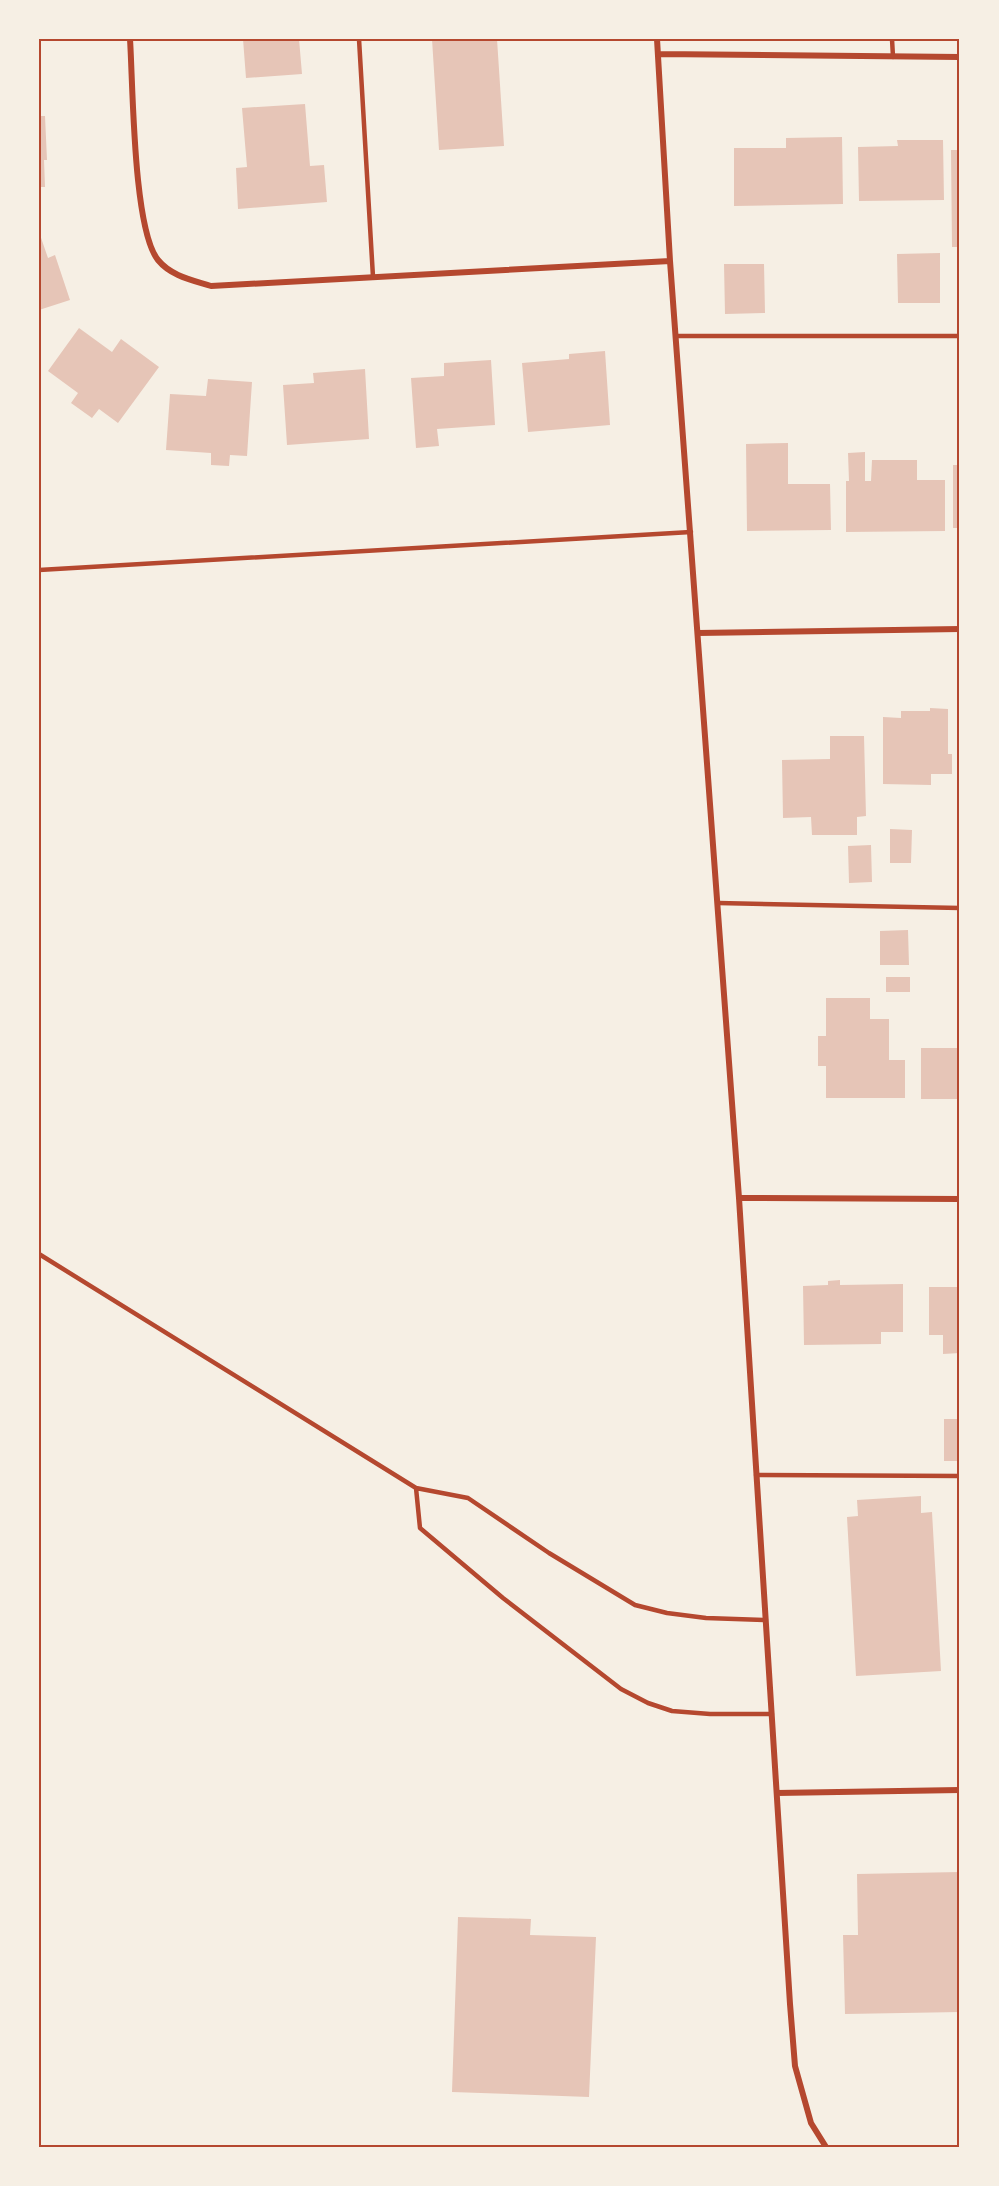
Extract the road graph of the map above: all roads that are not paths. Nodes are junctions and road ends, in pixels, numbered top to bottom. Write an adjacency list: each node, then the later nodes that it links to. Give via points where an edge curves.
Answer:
1 (130, 39): 9 (street, via 139,187 148,240 158,260 179,277 211,286)
2 (359, 39): 9 (lane)
3 (657, 39): 5 (street)
4 (892, 39): 6 (lane)
5 (658, 54): 6 (street); 8 (street)
6 (893, 57): 7 (street)
7 (960, 57)
8 (670, 261): 9 (street); 10 (street)
9 (373, 277)
10 (676, 336): 11 (lane); 12 (street)
11 (960, 336)
12 (691, 532): 13 (lane); 15 (street)
13 (39, 570)
14 (960, 629): 15 (street)
15 (698, 633): 16 (street)
16 (718, 903): 17 (lane); 18 (street)
17 (960, 908)
18 (739, 1198): 19 (street); 21 (street)
19 (960, 1199)
20 (39, 1254): 23 (lane)
21 (756, 1475): 22 (lane); 24 (street)
22 (960, 1476)
23 (416, 1488): 24 (lane, via 468,1498 635,1605 706,1618); 25 (lane, via 420,1527 503,1598 621,1689 672,1711)
24 (766, 1620): 25 (street)
25 (773, 1714): 27 (street)
26 (960, 1790): 27 (street)
27 (777, 1793): 28 (street, via 795,2066 812,2123)
28 (826, 2147)

